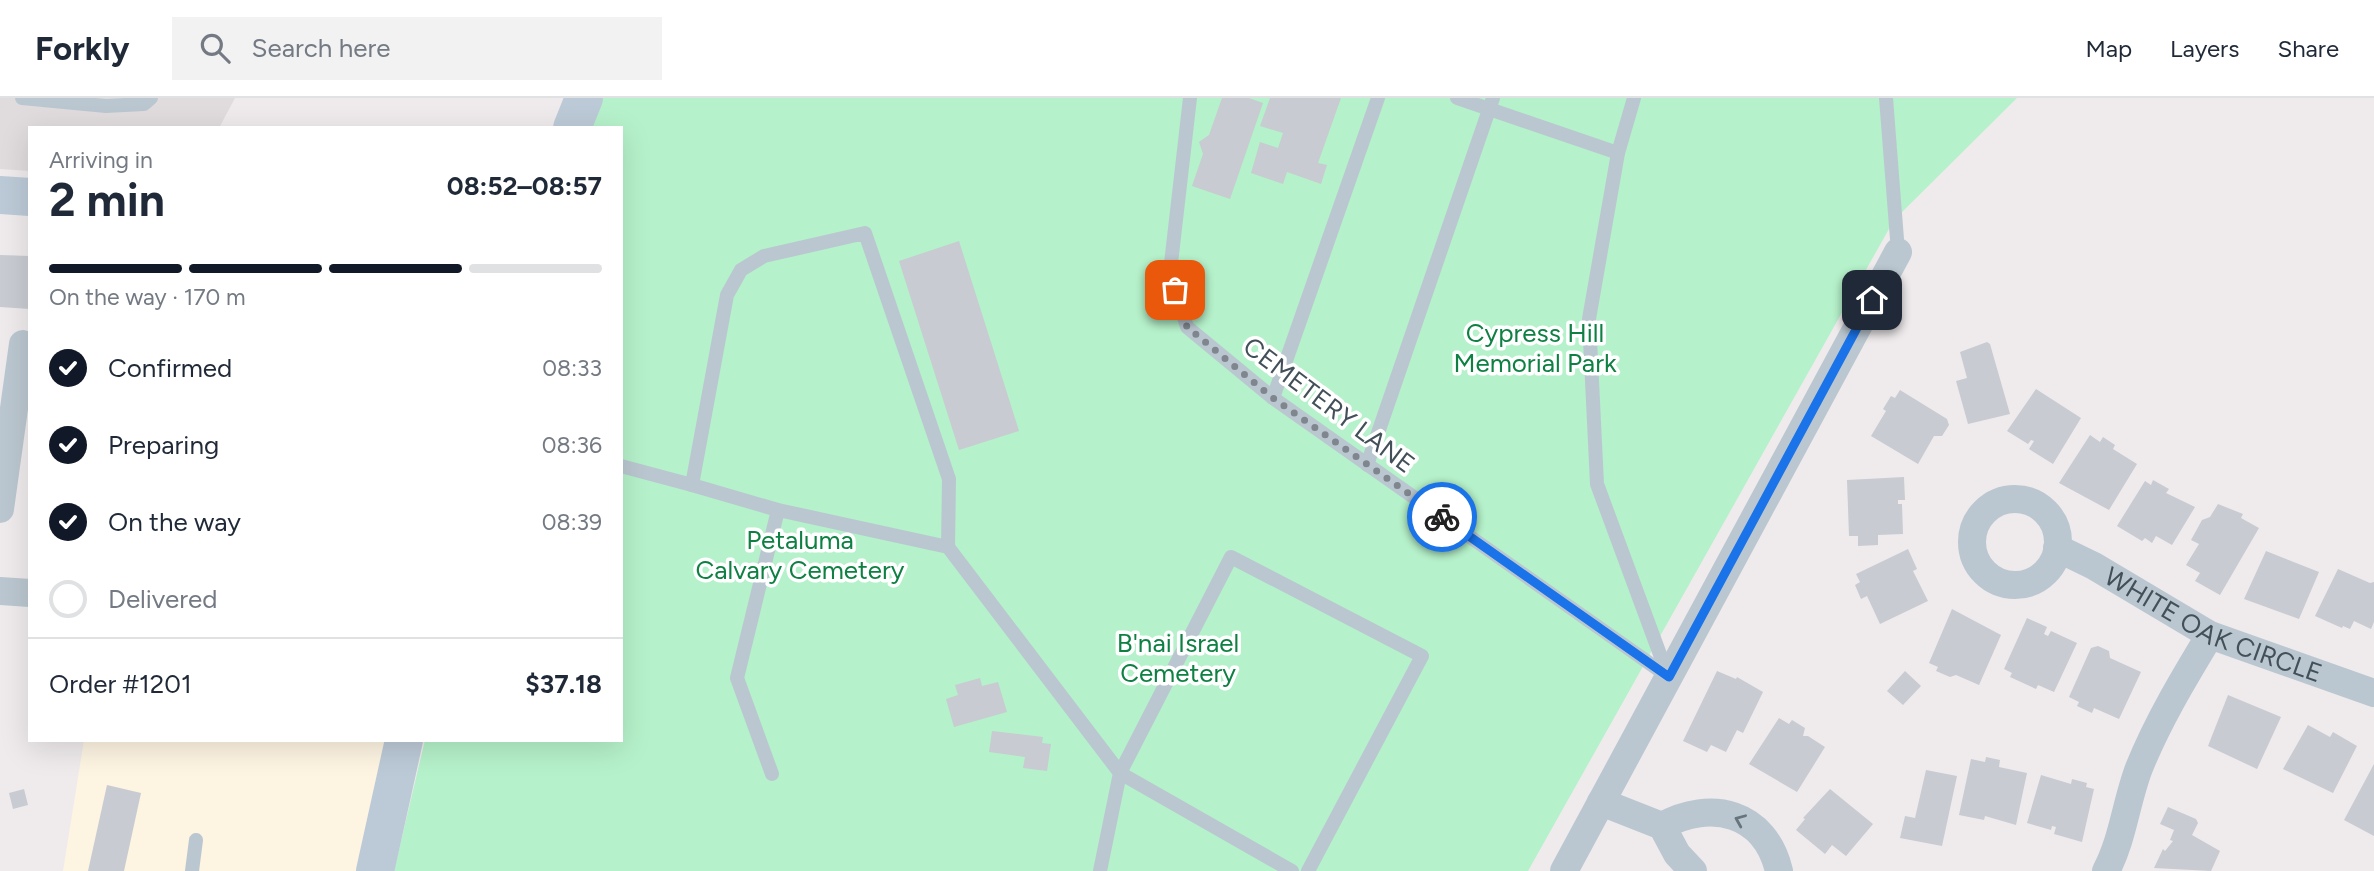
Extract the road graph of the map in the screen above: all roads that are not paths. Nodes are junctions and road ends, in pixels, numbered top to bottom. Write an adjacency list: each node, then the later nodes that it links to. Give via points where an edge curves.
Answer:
1 (22, 98): 2 (lane, via 106,106 144,104)
2 (151, 98)
3 (584, 98): 10 (street)
4 (1190, 98): 16 (lane, CEMETERY LANE, via 1170,272 1187,327)
5 (1378, 98): 16 (lane)
6 (1457, 98): 9 (lane)
7 (1634, 98): 11 (lane)
8 (1886, 98): 14 (lane)
9 (1491, 104): 11 (lane); 17 (lane)
10 (573, 126)
11 (1618, 153): 27 (lane, via 1588,319 1597,484)
12 (0, 195): 13 (street)
13 (28, 197)
14 (1898, 252): 27 (street)
15 (18, 344): 20 (street)
16 (1273, 398): 17 (lane, CEMETERY LANE)
17 (1367, 465): 27 (lane, CEMETERY LANE)
18 (623, 467): 19 (lane)
19 (692, 485): 21 (lane); 22 (lane, via 727,295 741,270 764,256 865,233 949,479)
20 (0, 509)
21 (778, 510): 22 (lane); 31 (lane, via 737,678)
22 (948, 547): 30 (lane)
23 (2057, 548): 26 (street, WHITE OAK CIRCLE)
24 (0, 591): 25 (street)
25 (28, 593)
26 (2210, 635): 28 (street, WHITE OAK CIRCLE); 43 (street, via 2166,708 2138,770)
27 (1669, 677): 32 (street)
28 (2374, 693)
29 (404, 742): 36 (street)
30 (1120, 773): 37 (lane); 38 (lane); 39 (lane, via 1231,557 1422,656)
31 (772, 774)
32 (1601, 802): 33 (street); 40 (street)
33 (1662, 826): 41 (street, via 1677,854); 42 (street, one-way to 33, via 1775,854 1754,826 1735,816 1708,811 1681,816)
34 (196, 840): 35 (lane)
35 (192, 871)
36 (375, 871)
37 (1100, 871)
38 (1292, 871)
39 (1308, 871)
40 (1564, 871)
41 (1693, 871)
42 (1779, 871)
43 (2106, 871)

